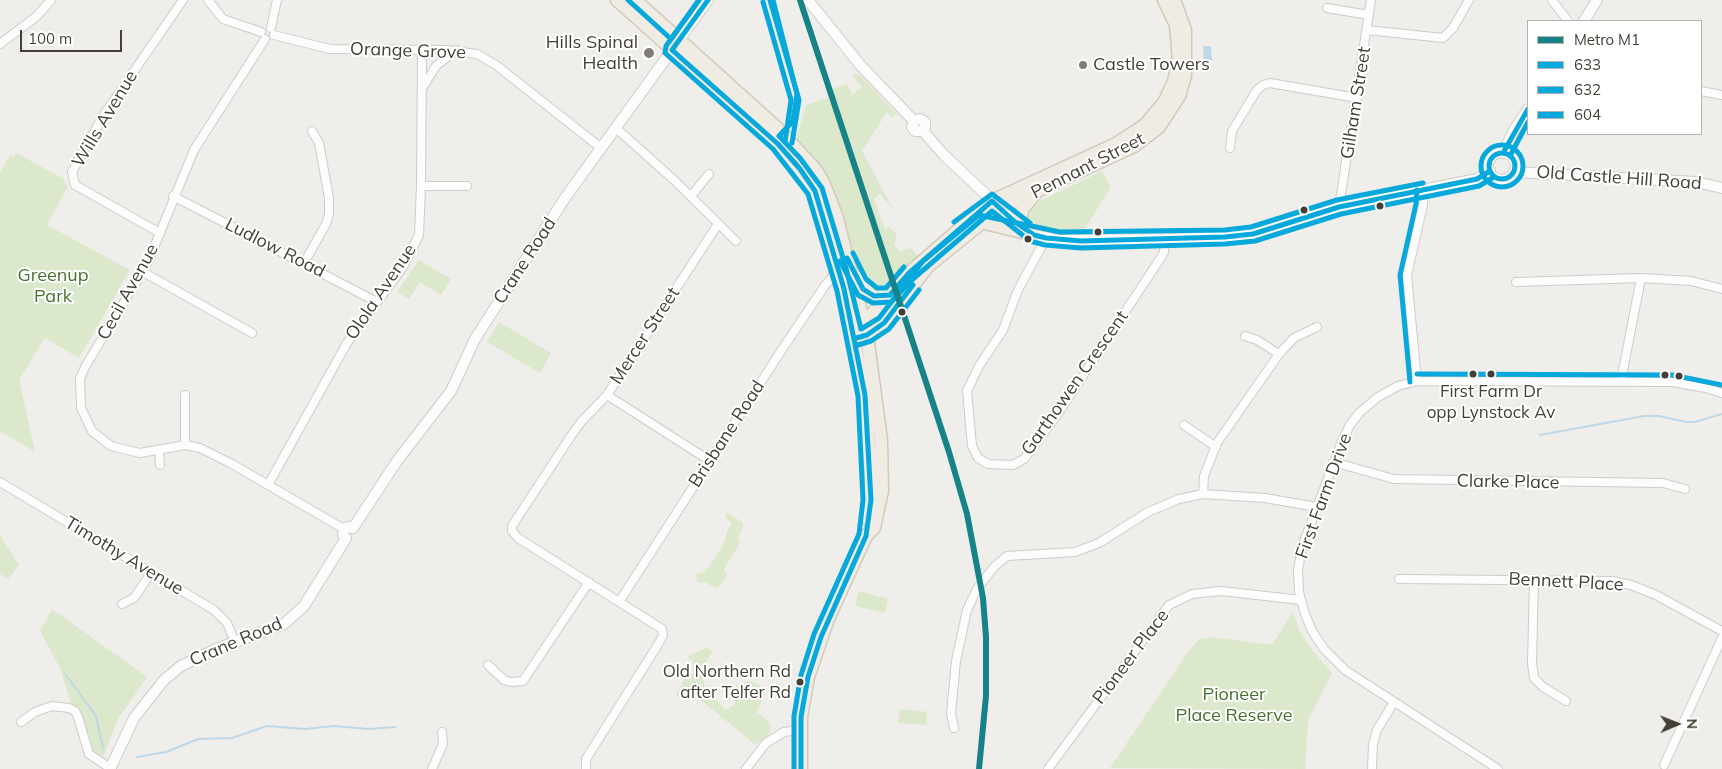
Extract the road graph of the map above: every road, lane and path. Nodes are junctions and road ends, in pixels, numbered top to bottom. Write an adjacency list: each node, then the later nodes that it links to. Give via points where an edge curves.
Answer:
1 (51, 0): 22 (street, via 37,16)
2 (182, 0): 51 (street, Wills Avenue, via 104,116 72,172 76,185)
3 (208, 0): 21 (street, via 222,19)
4 (277, 0): 20 (street)
5 (617, 0): 23 (main road)
6 (635, 0): 23 (main road)
7 (708, 0): 23 (street, Crane Road)
8 (808, 0): 47 (street, via 861,66 914,121 913,129 923,131)
9 (1164, 0): 47 (main road, Pennant Street, via 1176,25 1179,61 1174,81 1156,114 1116,144)
10 (1174, 0): 44 (main road, Pennant Street, via 1185,30 1187,62 1183,86 1171,112 1159,127 1134,146)
11 (1371, 0): 16 (street, Gilham Street)
12 (1469, 0): 19 (street, via 1453,28 1443,38)
13 (1552, 0): 17 (street)
14 (1597, 0): 18 (street)
15 (1327, 8): 16 (street)
16 (1369, 15): 19 (street, Gilham Street)
17 (1567, 20)
18 (1585, 20)
19 (1367, 30): 29 (street, Gilham Street)
20 (273, 31): 21 (street, via 272,39); 21 (street, via 265,27); 24 (street, Orange Grove, via 330,49)
21 (263, 36): 45 (street, Cecil Avenue, via 201,137)
22 (0, 44)
23 (676, 45): 31 (street, Crane Road); 33 (main road)
24 (422, 50): 25 (street, Orange Grove); 27 (street, Olola Avenue)
25 (456, 50): 27 (street, via 436,66); 34 (street, Orange Grove, via 486,59)
26 (1702, 91): 28 (street)
27 (422, 92): 40 (street, Olola Avenue)
28 (1722, 95)
29 (1357, 98): 35 (street, via 1270,83 1263,85 1232,131); 48 (street, Gilham Street)
30 (1527, 111): 36 (street)
31 (616, 128): 34 (street, Crane Road); 46 (street)
32 (312, 131): 55 (street, via 319,143 329,214)
33 (773, 132): 56 (main road, via 814,191); 56 (main road, via 792,143 823,182 836,215)
34 (601, 148): 86 (street, Crane Road, via 481,328 451,391)
35 (1230, 148)
36 (1504, 153): 37 (street, via 1492,158); 38 (street, via 1515,160)
37 (1490, 171): 38 (street, via 1495,178 1503,180); 43 (street, via 1477,179)
38 (1515, 172): 42 (street, Old Castle Hill Road, via 1696,182)
39 (709, 174): 46 (street)
40 (421, 186): 41 (street); 62 (street, Olola Avenue, via 419,235 403,267)
41 (467, 186)
42 (1722, 188)
43 (1424, 190): 48 (street); 69 (street, via 1407,275)
44 (1037, 192): 47 (main road, Pennant Street); 52 (main road, via 1023,208 1020,218 1023,225)
45 (173, 196): 51 (street, Cecil Avenue); 55 (street, Ludlow Road)
46 (691, 196): 50 (street)
47 (996, 204): 49 (main road); 52 (street); 61 (main road, via 909,273)
48 (1339, 207): 53 (street, via 1253,234)
49 (981, 222): 52 (main road); 66 (main road, via 928,266 884,323)
50 (718, 224): 54 (street); 73 (street, Mercer Street)
51 (160, 232): 57 (street, Cecil Avenue)
52 (1040, 236): 53 (street, via 1071,240); 53 (street, Garthowen Crescent, via 1003,330 979,366 967,392 972,446 978,458 988,464 1013,465 1024,460 1160,259)
53 (1165, 239)
54 (736, 241)
55 (304, 263): 62 (street, Ludlow Road)
56 (844, 267): 61 (main road, via 870,294 877,297); 63 (main road); 78 (street, Brisbane Road, via 826,284)
57 (143, 272): 65 (street); 77 (street, Cecil Avenue, via 85,367 79,395 86,420 102,440 130,452)
58 (1640, 278): 59 (street); 60 (street, via 1691,282); 70 (street)
59 (1516, 282)
60 (1722, 289)
61 (890, 294): 63 (main road)
62 (376, 302): 82 (street, Olola Avenue, via 347,344)
63 (858, 322): 66 (main road)
64 (1317, 327): 68 (street, via 1294,338)
65 (252, 333)
66 (861, 336): 102 (main road, via 878,412 883,475 874,528 866,536 814,656 804,694)
67 (1245, 336): 68 (street)
68 (1279, 354): 76 (street)
69 (1417, 381): 70 (street, First Farm Drive); 79 (street, First Farm Drive, via 1387,391 1360,412 1350,425)
70 (1621, 381): 71 (street, First Farm Drive, via 1684,383)
71 (1722, 393)
72 (184, 395): 75 (street)
73 (607, 396): 78 (street, Mercer Street); 90 (street, via 581,422 512,526 518,538)
74 (1184, 426): 76 (street)
75 (185, 445): 77 (street, Cecil Avenue); 82 (street, Cecil Avenue, via 220,457)
76 (1216, 447): 84 (street, via 1204,476)
77 (159, 450): 80 (street)
78 (710, 461): 92 (street, Brisbane Road)
79 (1334, 462): 83 (street, Clarke Place, via 1394,479 1663,483); 85 (street, First Farm Drive)
80 (160, 465)
81 (0, 482): 87 (street, Timothy Avenue)
82 (268, 485): 86 (street, Cecil Avenue)
83 (1684, 489)
84 (1203, 494): 85 (street, via 1265,498); 101 (street, via 1179,499 1148,512 1099,543 1074,552 1007,556 994,567 977,589 963,625 952,704)
85 (1317, 507): 91 (street, First Farm Drive, via 1302,547 1298,570)
86 (348, 532): 96 (street, Crane Road, via 295,616 271,630)
87 (151, 573): 93 (street, via 134,598); 96 (street, Timothy Avenue, via 222,616)
88 (1399, 579): 89 (street, Bennett Place)
89 (1534, 579): 94 (street, Bennett Place, via 1612,581 1631,585); 98 (street, via 1534,678)
90 (589, 582): 92 (street); 97 (street, via 523,681 504,680)
91 (1301, 600): 99 (street, First Farm Drive, via 1312,631 1329,655 1345,670); 110 (street, Pioneer Place, via 1220,591 1192,594 1169,605)
92 (620, 602): 107 (street, via 657,624 663,632 586,759)
93 (122, 604)
94 (1722, 631)
95 (1722, 638): 104 (street)
96 (235, 642): 105 (street, Crane Road, via 181,666 157,686 127,729)
97 (488, 665)
98 (1566, 701)
99 (1394, 702): 111 (street, via 1377,730); 112 (street, First Farm Drive)
100 (21, 722): 105 (street, via 52,706 69,708 78,717 89,754)
101 (954, 728)
102 (800, 730): 108 (street, via 784,732 766,743); 109 (main road)
103 (442, 732): 106 (street, via 443,744)
104 (1664, 765)
105 (110, 769)
106 (432, 769)
107 (586, 769)
108 (746, 769)
109 (801, 769)
110 (1048, 769)
111 (1372, 769)
112 (1498, 769)

